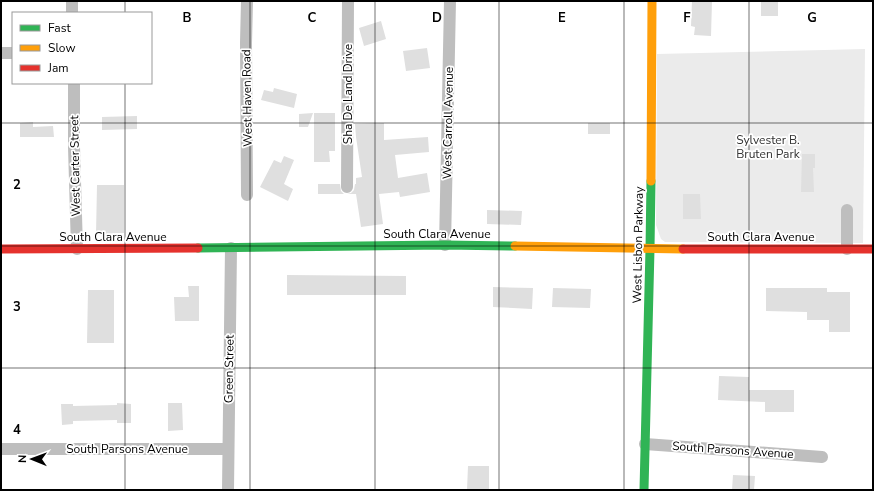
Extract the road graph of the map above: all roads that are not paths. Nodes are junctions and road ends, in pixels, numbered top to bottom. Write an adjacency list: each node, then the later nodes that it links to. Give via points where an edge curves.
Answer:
1 (72, 1): 6 (street)
2 (247, 1): 11 (street, West Haven Road)
3 (348, 1): 10 (street, Sha De Land Drive)
4 (450, 1): 13 (street, West Carroll Avenue)
5 (652, 1): 17 (street, West Lisbon Parkway)
6 (72, 12)
7 (1, 53): 8 (street)
8 (12, 53)
9 (74, 84): 16 (street, West Carter Street)
10 (347, 187)
11 (247, 195)
12 (847, 210): 18 (street)
13 (445, 245): 14 (street, South Clara Avenue); 17 (street, South Clara Avenue)
14 (231, 248): 16 (street, South Clara Avenue); 22 (street, Green Street)
15 (1, 249): 16 (street, South Clara Avenue)
16 (77, 249)
17 (650, 249): 18 (street, South Clara Avenue); 20 (street, West Lisbon Parkway)
18 (847, 249): 19 (street, South Clara Avenue)
19 (873, 249)
20 (645, 444): 23 (street, South Parsons Avenue); 25 (street, West Lisbon Parkway)
21 (1, 449): 22 (street, South Parsons Avenue)
22 (228, 449): 24 (street, Green Street)
23 (822, 457)
24 (228, 490)
25 (644, 490)

